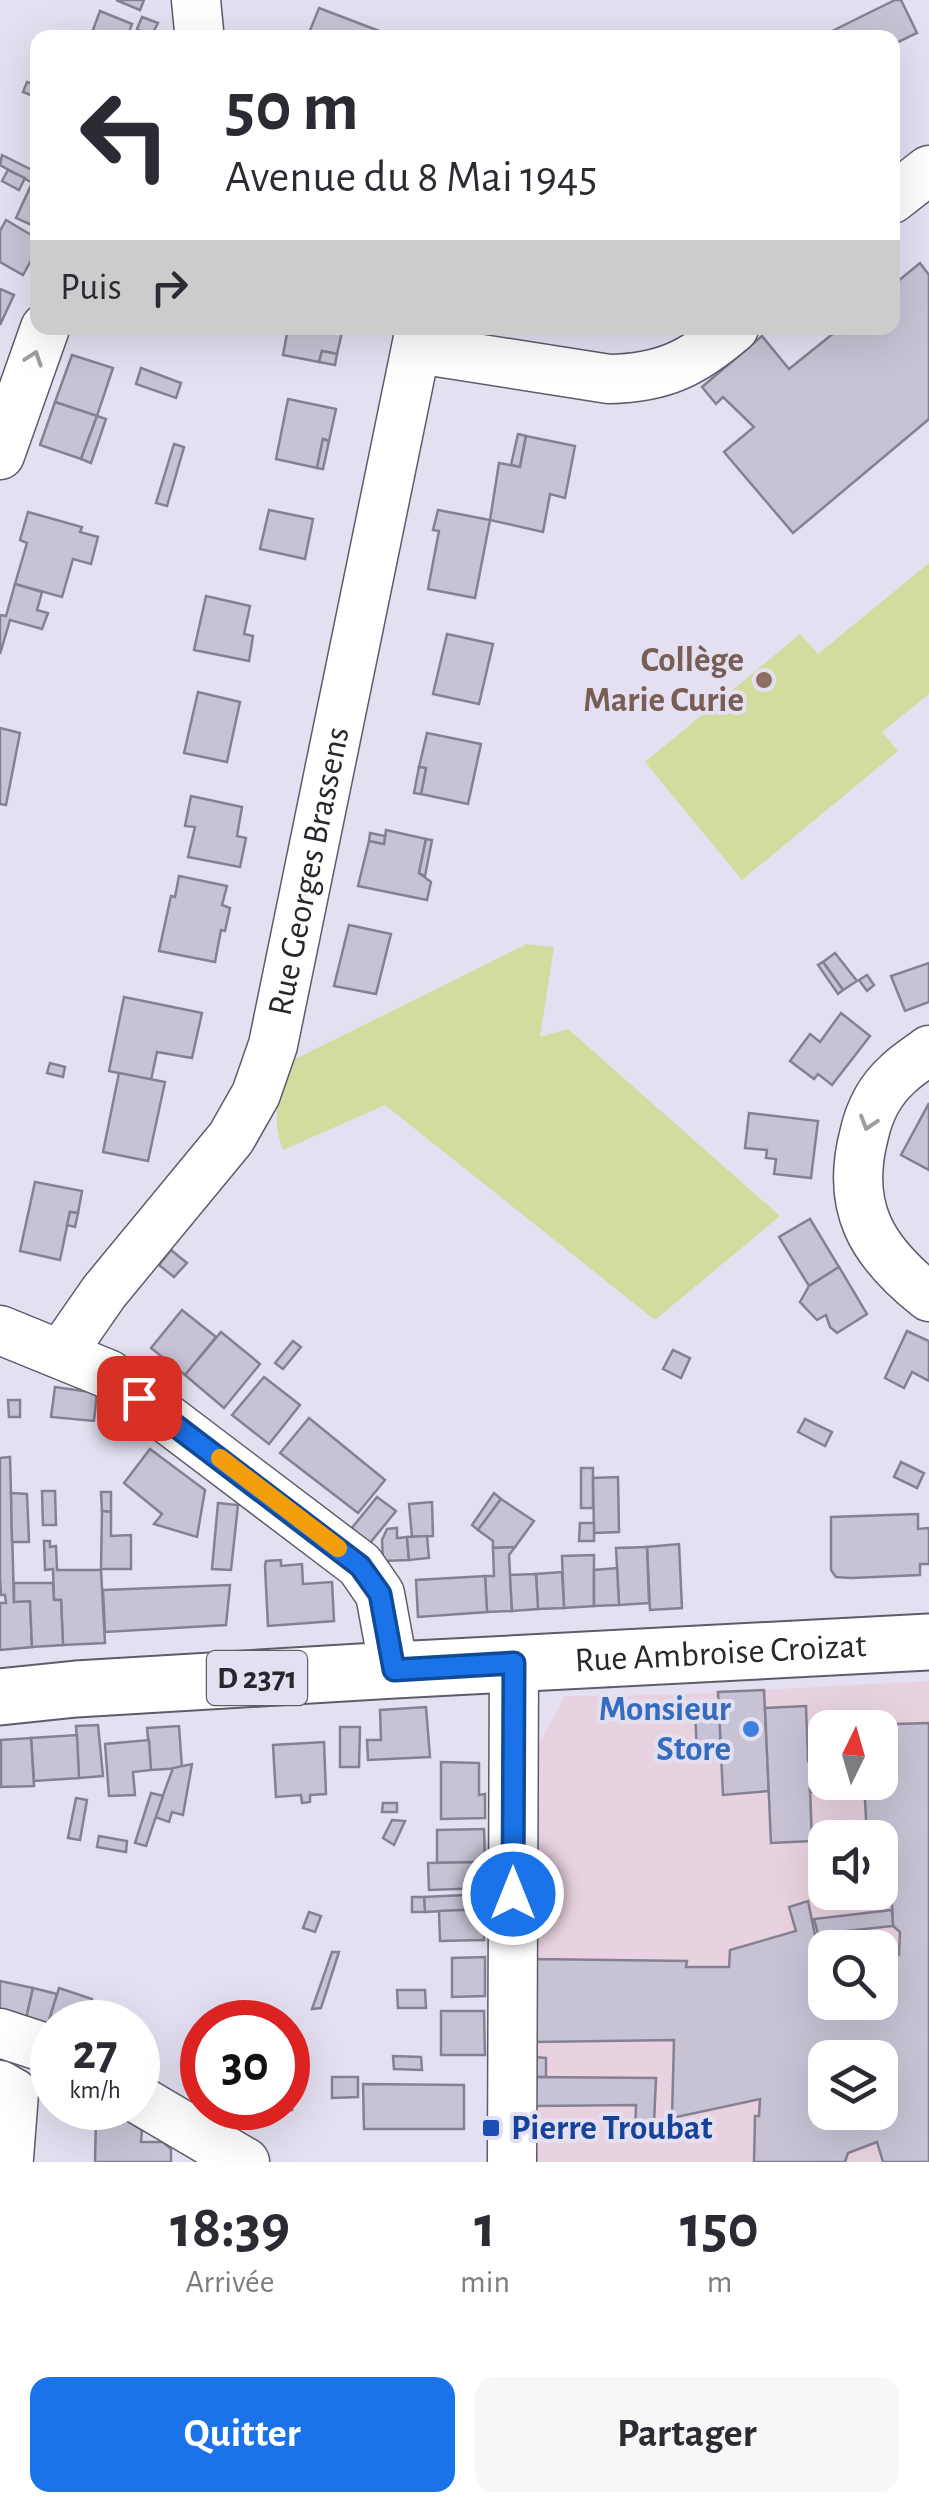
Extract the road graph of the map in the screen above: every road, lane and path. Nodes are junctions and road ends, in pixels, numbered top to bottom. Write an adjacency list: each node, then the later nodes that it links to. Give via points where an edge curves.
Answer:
1 (929, 170): 2 (street)
2 (900, 193)
3 (43, 335): 6 (street, one-way to 3)
4 (726, 335): 5 (street, via 702,355 635,379)
5 (419, 338): 10 (street, Rue Georges Brassens, via 273,1045 256,1094 231,1138)
6 (0, 455)
7 (929, 1050): 8 (street, one-way to 8, via 896,1075 870,1110 858,1198 873,1238 902,1276)
8 (929, 1297)
9 (0, 1330): 10 (street)
10 (61, 1354): 13 (street, via 108,1374 360,1566 380,1594)
11 (929, 1642): 12 (main road, Rue Ambroise Croizat / D 2371)
12 (514, 1663): 13 (main road, D 2371); 21 (street)
13 (394, 1670): 14 (main road, D 2371)
14 (0, 1697)
15 (0, 2032): 16 (street)
16 (30, 2042)
17 (0, 2085): 19 (street, via 14,2093 9,2158)
18 (160, 2112): 20 (street)
19 (2, 2162)
20 (245, 2162)
21 (512, 2162)

